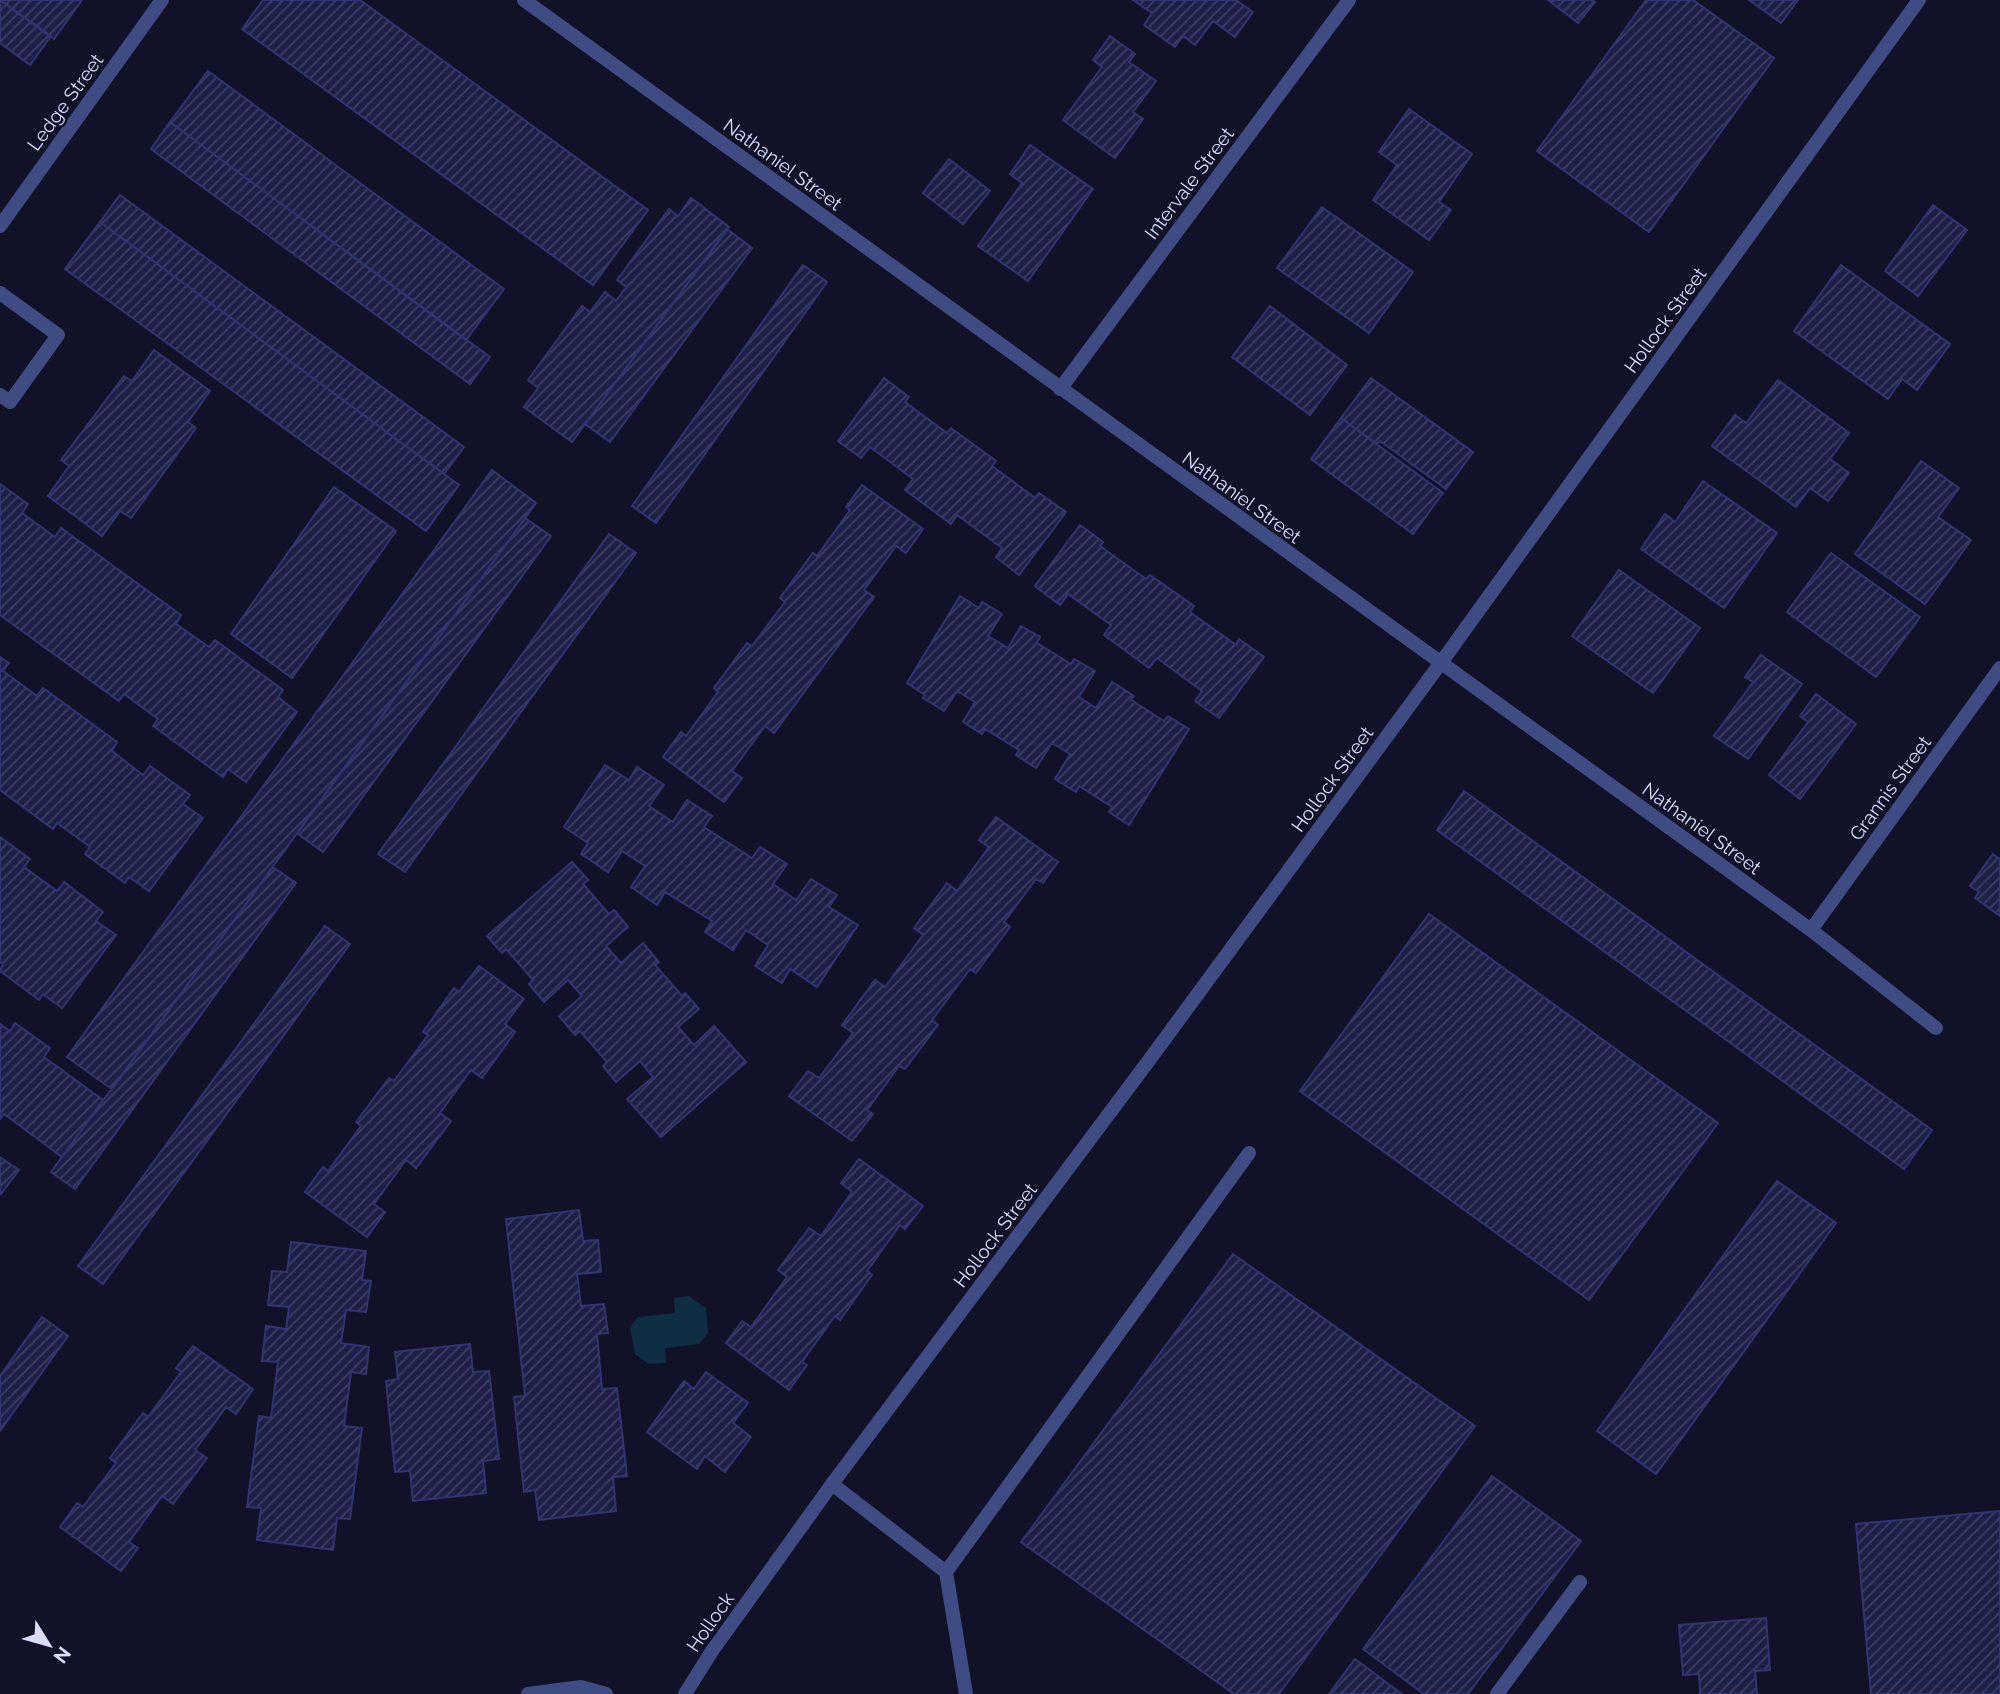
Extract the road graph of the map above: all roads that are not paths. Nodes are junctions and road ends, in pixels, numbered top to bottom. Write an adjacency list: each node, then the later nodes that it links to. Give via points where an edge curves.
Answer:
1 (162, 0): 5 (street, Ledge Street)
2 (524, 0): 7 (street, Nathaniel Street)
3 (1349, 0): 7 (street, Intervale Street)
4 (1919, 0): 9 (street, Hollock Street)
5 (0, 226)
6 (0, 293): 8 (street, via 58,335 10,402)
7 (1060, 388): 9 (street, Nathaniel Street)
8 (0, 395)
9 (1440, 664): 11 (street, Nathaniel Street); 14 (street, Hollock Street)
10 (2000, 668): 11 (street, Grannis Street)
11 (1811, 930): 12 (street, Nathaniel Street)
12 (1936, 1028)
13 (1249, 1153): 15 (street)
14 (832, 1484): 15 (street); 16 (street, Hollock Street)
15 (946, 1572): 21 (street)
16 (768, 1574): 20 (street, Hollock)
17 (1580, 1582): 22 (street)
18 (528, 1694): 19 (street, via 581,1687)
19 (606, 1694)
20 (685, 1694)
21 (966, 1694)
22 (1497, 1694)

